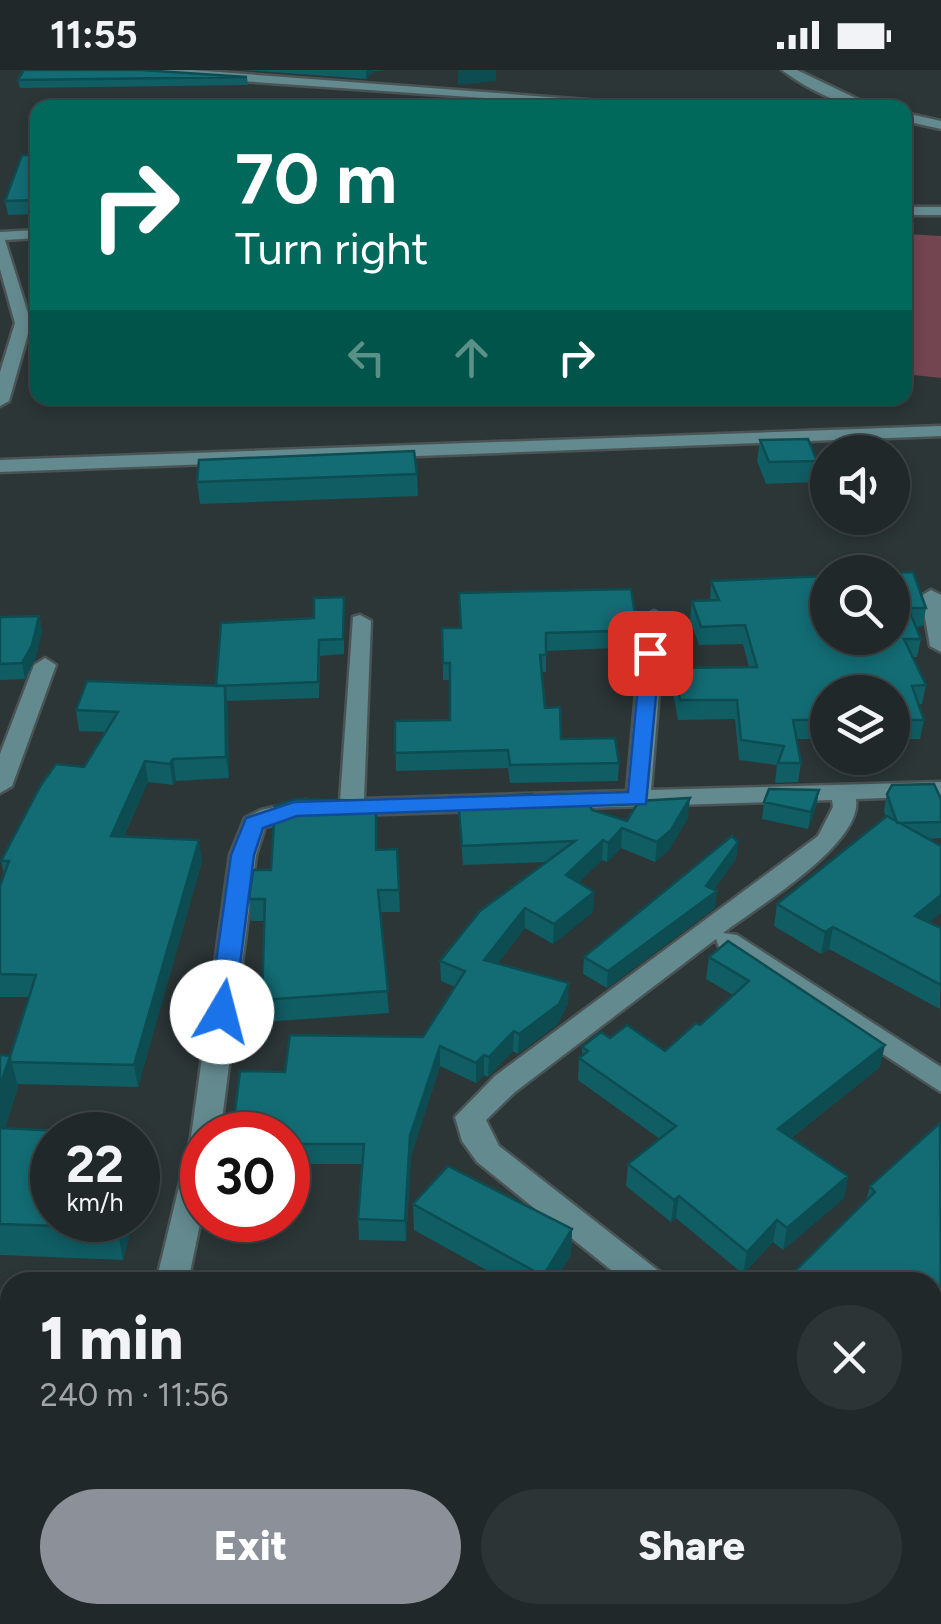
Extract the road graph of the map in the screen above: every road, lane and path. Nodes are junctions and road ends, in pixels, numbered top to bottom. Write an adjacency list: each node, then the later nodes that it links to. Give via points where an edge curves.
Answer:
1 (141, 70): 4 (street)
2 (788, 70): 8 (street)
3 (806, 70): 9 (street)
4 (182, 71): 5 (street)
5 (447, 91): 6 (street); 7 (street)
6 (449, 100)
7 (574, 100)
8 (847, 100)
9 (859, 100)
10 (912, 121): 11 (street)
11 (941, 125)
12 (941, 210): 13 (street)
13 (912, 212)
14 (30, 235): 15 (street)
15 (0, 240): 16 (street, via 24,323)
16 (0, 401)
17 (941, 432): 18 (street)
18 (0, 466)
19 (931, 596): 22 (street)
20 (654, 617): 27 (street)
21 (360, 621): 28 (street)
22 (941, 646)
23 (45, 665): 24 (street)
24 (0, 786)
25 (941, 789): 26 (street)
26 (842, 794): 27 (street); 29 (street, via 845,807 828,841)
27 (638, 799): 28 (street)
28 (352, 807): 31 (street, via 294,809 254,824 243,855)
29 (711, 930): 30 (street); 34 (street, via 470,1116 488,1154)
30 (941, 1081)
31 (207, 1112)
32 (181, 1242): 33 (street)
33 (174, 1272)
34 (636, 1272)

